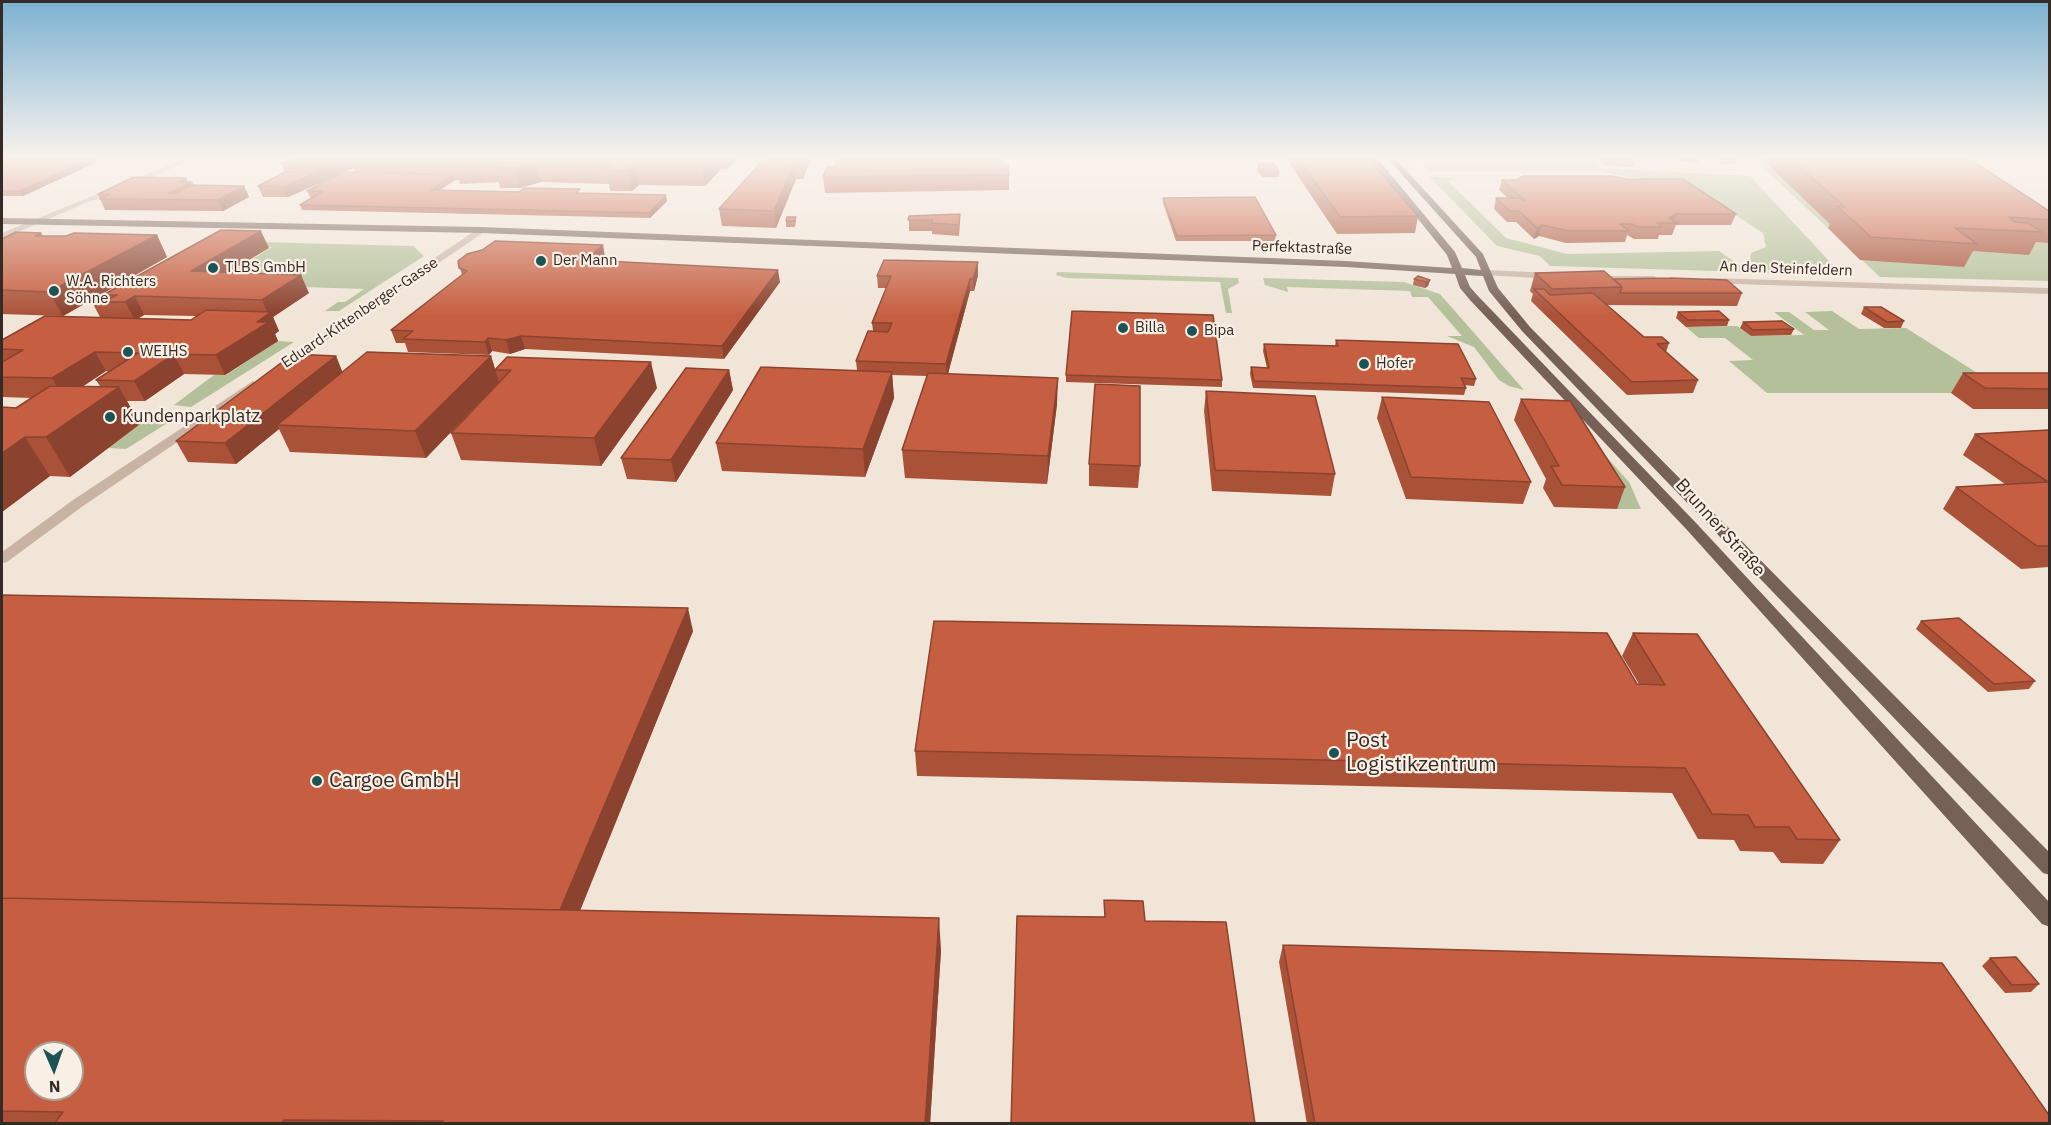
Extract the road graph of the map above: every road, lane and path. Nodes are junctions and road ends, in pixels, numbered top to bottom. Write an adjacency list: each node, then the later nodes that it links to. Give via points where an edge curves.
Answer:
1 (60, 210): 5 (street)
2 (1416, 210): 8 (main road, Brunner Straße, via 1452,254)
3 (1439, 210): 9 (main road, Brunner Straße, via 1480,256)
4 (2, 221): 5 (main road, Perfektastraße)
5 (35, 221): 6 (main road, Perfektastraße); 7 (street)
6 (482, 230): 8 (main road, Perfektastraße); 15 (street, Eduard-Kittenberger-Gasse, via 78,503)
7 (2, 236)
8 (1459, 271): 9 (main road, Perfektastraße); 17 (main road, Brunner Straße, via 1465,288 1474,298 1692,527)
9 (1487, 273): 10 (street); 16 (main road, Brunner Straße, via 1493,289 1526,329)
10 (1568, 277)
11 (1580, 277): 12 (street)
12 (1663, 280)
13 (1698, 281): 14 (street, An den Steinfeldern)
14 (2049, 291)
15 (2, 559)
16 (2049, 867)
17 (2049, 918)

